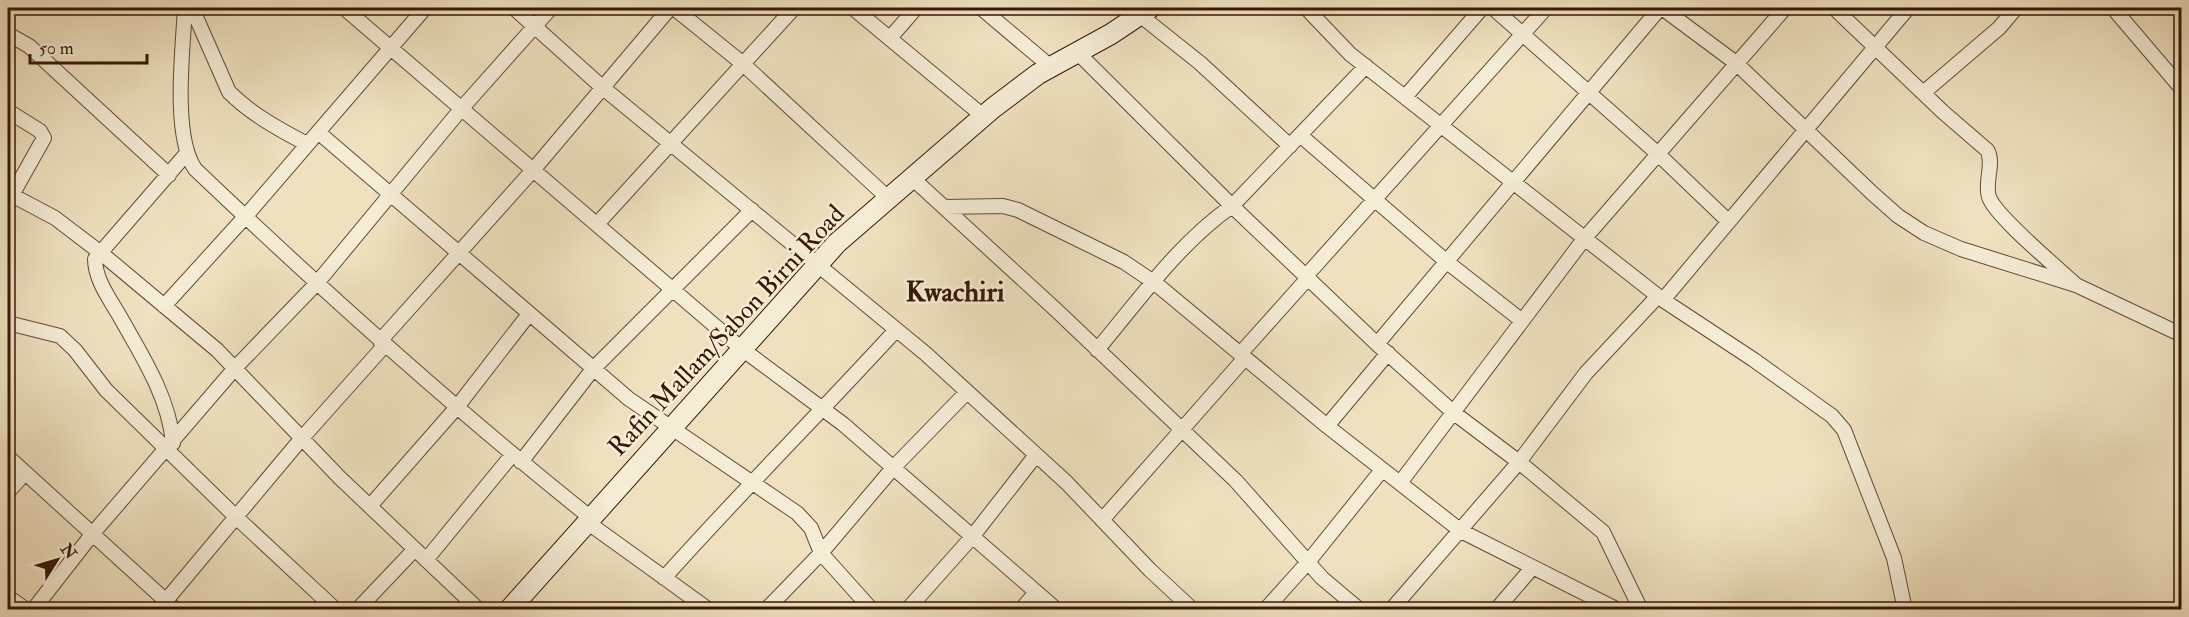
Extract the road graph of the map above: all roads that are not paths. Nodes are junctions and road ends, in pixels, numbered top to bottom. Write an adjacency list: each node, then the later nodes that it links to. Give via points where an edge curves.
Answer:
1 (185, 8): 49 (street, via 180,92)
2 (192, 8): 47 (street, via 228,92 239,103)
3 (344, 8): 28 (street)
4 (425, 8): 28 (street)
5 (514, 8): 23 (street)
6 (551, 8): 23 (street)
7 (672, 8): 30 (street); 34 (street)
8 (794, 8): 30 (street)
9 (853, 8): 26 (street)
10 (916, 8): 26 (street)
11 (1306, 8): 32 (street)
12 (1482, 8): 38 (street)
13 (1493, 8): 25 (street)
14 (1546, 8): 25 (street)
15 (1661, 8): 31 (street); 36 (street)
16 (1785, 8): 31 (street)
17 (1834, 8): 27 (street)
18 (1908, 8): 27 (street)
19 (2014, 8): 37 (street, via 1999,28)
20 (2113, 8): 35 (street)
21 (987, 9): 33 (street)
22 (1140, 10): 29 (street, Rafin Mallam/Sabon Birni Road); 48 (street)
23 (536, 27): 34 (street); 39 (street)
24 (8, 34): 52 (street, via 29,46)
25 (1521, 35): 36 (street); 42 (street)
26 (891, 38): 41 (street)
27 (1875, 47): 37 (street); 43 (street)
28 (390, 48): 39 (street); 44 (street)
29 (1078, 53): 33 (street, Rafin Mallam/Sabon Birni Road); 59 (street)
30 (742, 63): 46 (street); 57 (street)
31 (1736, 63): 43 (street); 50 (street)
32 (1365, 66): 38 (street); 45 (street)
33 (1051, 67): 41 (street, Rafin Mallam/Sabon Birni Road)
34 (602, 87): 46 (street); 51 (street)
35 (2181, 89)
36 (1588, 91): 50 (street); 54 (street)
37 (1923, 93): 73 (street, via 1989,154 1988,189 1995,207)
38 (1405, 97): 42 (street)
39 (462, 108): 51 (street); 56 (street)
40 (8, 111): 55 (street, via 40,131 44,138)
41 (983, 116): 53 (street, Rafin Mallam/Sabon Birni Road)
42 (1440, 125): 54 (street); 58 (street)
43 (1804, 128): 63 (street); 73 (street, via 1898,216 1924,233 1960,249)
44 (318, 132): 47 (street); 56 (street)
45 (1300, 135): 48 (street); 58 (street)
46 (670, 142): 61 (street); 64 (street)
47 (307, 144): 62 (street)
48 (1290, 146): 59 (street)
49 (187, 153): 52 (street); 62 (street, via 195,169)
50 (1657, 153): 63 (street); 65 (street)
51 (534, 170): 64 (street); 66 (street)
52 (169, 175): 67 (street)
53 (911, 177): 57 (street, Rafin Mallam/Sabon Birni Road); 60 (street)
54 (1514, 182): 65 (street); 68 (street)
55 (10, 194): 67 (street, via 55,218)
56 (391, 195): 66 (street); 71 (street)
57 (888, 198): 69 (street, Rafin Mallam/Sabon Birni Road)
58 (1373, 200): 68 (street); 70 (street)
59 (1232, 206): 70 (street); 72 (street, via 1188,242)
60 (944, 207): 72 (street, via 1003,206 1018,210 1124,262); 85 (street)
61 (752, 210): 69 (street); 74 (street)
62 (245, 217): 71 (street); 76 (street)
63 (1728, 221): 75 (street)
64 (598, 223): 74 (street)
65 (1584, 239): 75 (street); 78 (street)
66 (458, 252): 77 (street); 82 (street)
67 (101, 253): 76 (street); 97 (street, via 95,267 169,416)
68 (1447, 262): 78 (street); 83 (street)
69 (817, 264): 80 (street); 84 (street, Rafin Mallam/Sabon Birni Road)
70 (1307, 277): 83 (street); 86 (street)
71 (317, 283): 82 (street); 87 (street)
72 (1155, 283): 85 (street); 86 (street)
73 (2076, 285): 81 (street)
74 (673, 288): 84 (street); 88 (street)
75 (1661, 298): 101 (street, via 1586,373); 144 (street, via 1833,416 1844,430 1894,558)
76 (164, 306): 87 (street)
77 (529, 314): 88 (street); 90 (street)
78 (1521, 320): 92 (street)
79 (8, 323): 97 (street, via 60,336 106,390)
80 (896, 330): 89 (street); 91 (street)
81 (2181, 335)
82 (383, 343): 90 (street); 96 (street)
83 (1383, 348): 92 (street); 93 (street)
84 (742, 349): 91 (street); 94 (street, Rafin Mallam/Sabon Birni Road)
85 (1097, 350): 95 (street)
86 (1242, 356): 93 (street); 95 (street)
87 (236, 368): 96 (street); 97 (street)
88 (593, 369): 94 (street); 100 (street)
89 (967, 392): 98 (street); 102 (street)
90 (457, 407): 100 (street); 108 (street)
91 (824, 409): 102 (street); 105 (street)
92 (1454, 412): 101 (street); 106 (street)
93 (1328, 426): 103 (street)
94 (670, 429): 105 (street); 110 (street, Rafin Mallam/Sabon Birni Road)
95 (1180, 430): 111 (street); 118 (street, via 1236,482)
96 (302, 438): 108 (street); 109 (street)
97 (170, 446): 109 (street); 113 (street)
98 (1036, 455): 111 (street); 114 (street)
99 (8, 457): 104 (street)
100 (517, 459): 110 (street); 117 (street)
101 (1520, 462): 112 (street); 143 (street, via 1603,532)
102 (893, 468): 114 (street); 116 (street)
103 (1382, 470): 106 (street); 118 (street)
104 (25, 473): 107 (street); 113 (street)
105 (750, 482): 116 (street, via 797,513 811,528); 120 (street)
106 (1400, 483): 112 (street)
107 (8, 492)
108 (370, 507): 115 (street)
109 (236, 517): 123 (street); 127 (street)
110 (589, 520): 120 (street); 130 (street, Rafin Mallam/Sabon Birni Road)
111 (1102, 520): 137 (street)
112 (1461, 531): 119 (street); 140 (street)
113 (94, 532): 123 (street); 125 (street)
114 (972, 537): 121 (street); 134 (street)
115 (416, 549): 117 (street); 128 (street)
116 (821, 554): 132 (street); 133 (street)
117 (426, 560): 129 (street)
118 (1308, 562): 138 (street); 139 (street)
119 (1532, 568): 141 (street); 142 (street)
120 (664, 578): 131 (street)
121 (1036, 592): 135 (street); 136 (street)
122 (8, 597): 124 (street)
123 (161, 605): 126 (street)
124 (27, 609)
125 (33, 609)
126 (176, 609)
127 (336, 609)
128 (357, 609)
129 (479, 609)
130 (509, 609)
131 (709, 609)
132 (766, 609)
133 (872, 609)
134 (908, 609)
135 (1022, 609)
136 (1057, 609)
137 (1193, 609)
138 (1265, 609)
139 (1360, 609)
140 (1391, 609)
141 (1496, 609)
142 (1618, 609)
143 (1641, 609)
144 (1905, 609)

